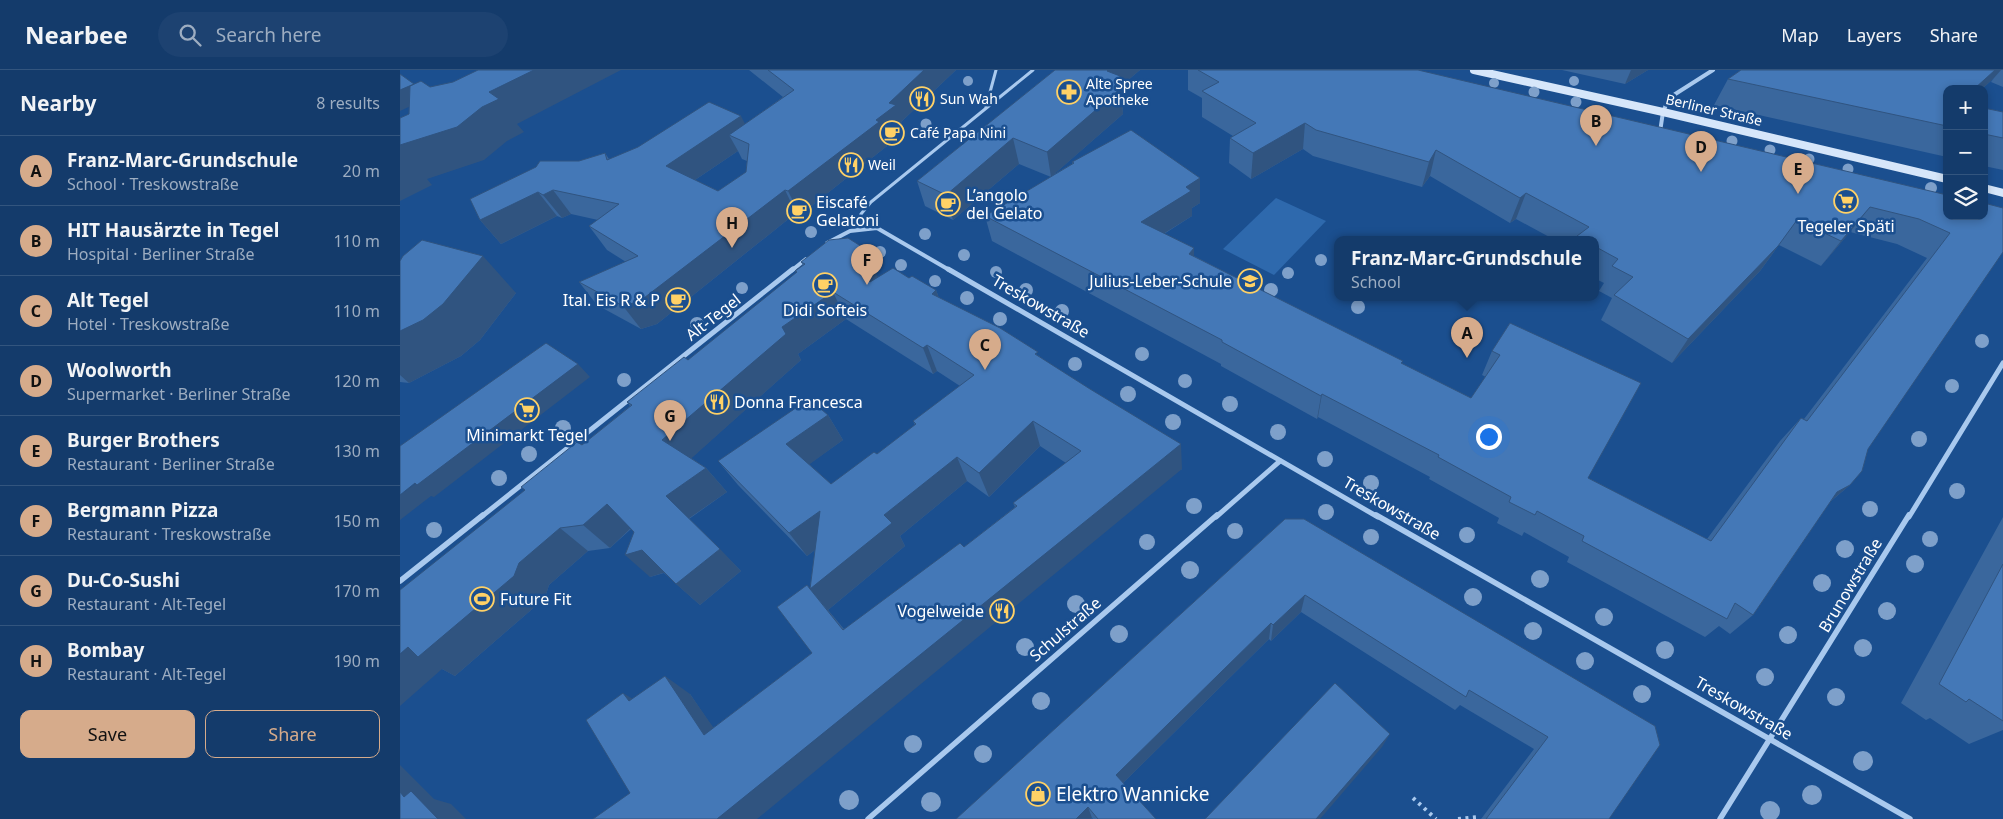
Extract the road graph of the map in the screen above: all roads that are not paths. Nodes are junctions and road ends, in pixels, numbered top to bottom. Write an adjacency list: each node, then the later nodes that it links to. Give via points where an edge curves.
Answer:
1 (996, 70): 5 (street)
2 (1033, 70): 5 (street)
3 (1474, 70): 6 (main road, Berliner Straße)
4 (1713, 70): 6 (street, via 1669,98)
5 (986, 109): 13 (street, via 872,202 861,214)
6 (1663, 112): 8 (street); 10 (main road, Berliner Straße)
7 (1650, 133): 8 (main road)
8 (1660, 135): 9 (main road)
9 (1668, 137)
10 (1943, 178)
11 (1988, 189): 12 (main road)
12 (2003, 193)
13 (859, 228): 14 (street, via 845,231); 17 (street, Treskowstraße, via 877,228)
14 (822, 247)
15 (814, 253): 18 (street, Alt-Tegel)
16 (2003, 363): 19 (street, Brunowstraße, via 1796,700)
17 (1280, 461): 19 (street, Treskowstraße); 20 (street, Schulstraße)
18 (400, 581)
19 (1769, 738): 21 (street, Brunowstraße); 22 (street, Treskowstraße)
20 (868, 819)
21 (1720, 819)
22 (1910, 819)

